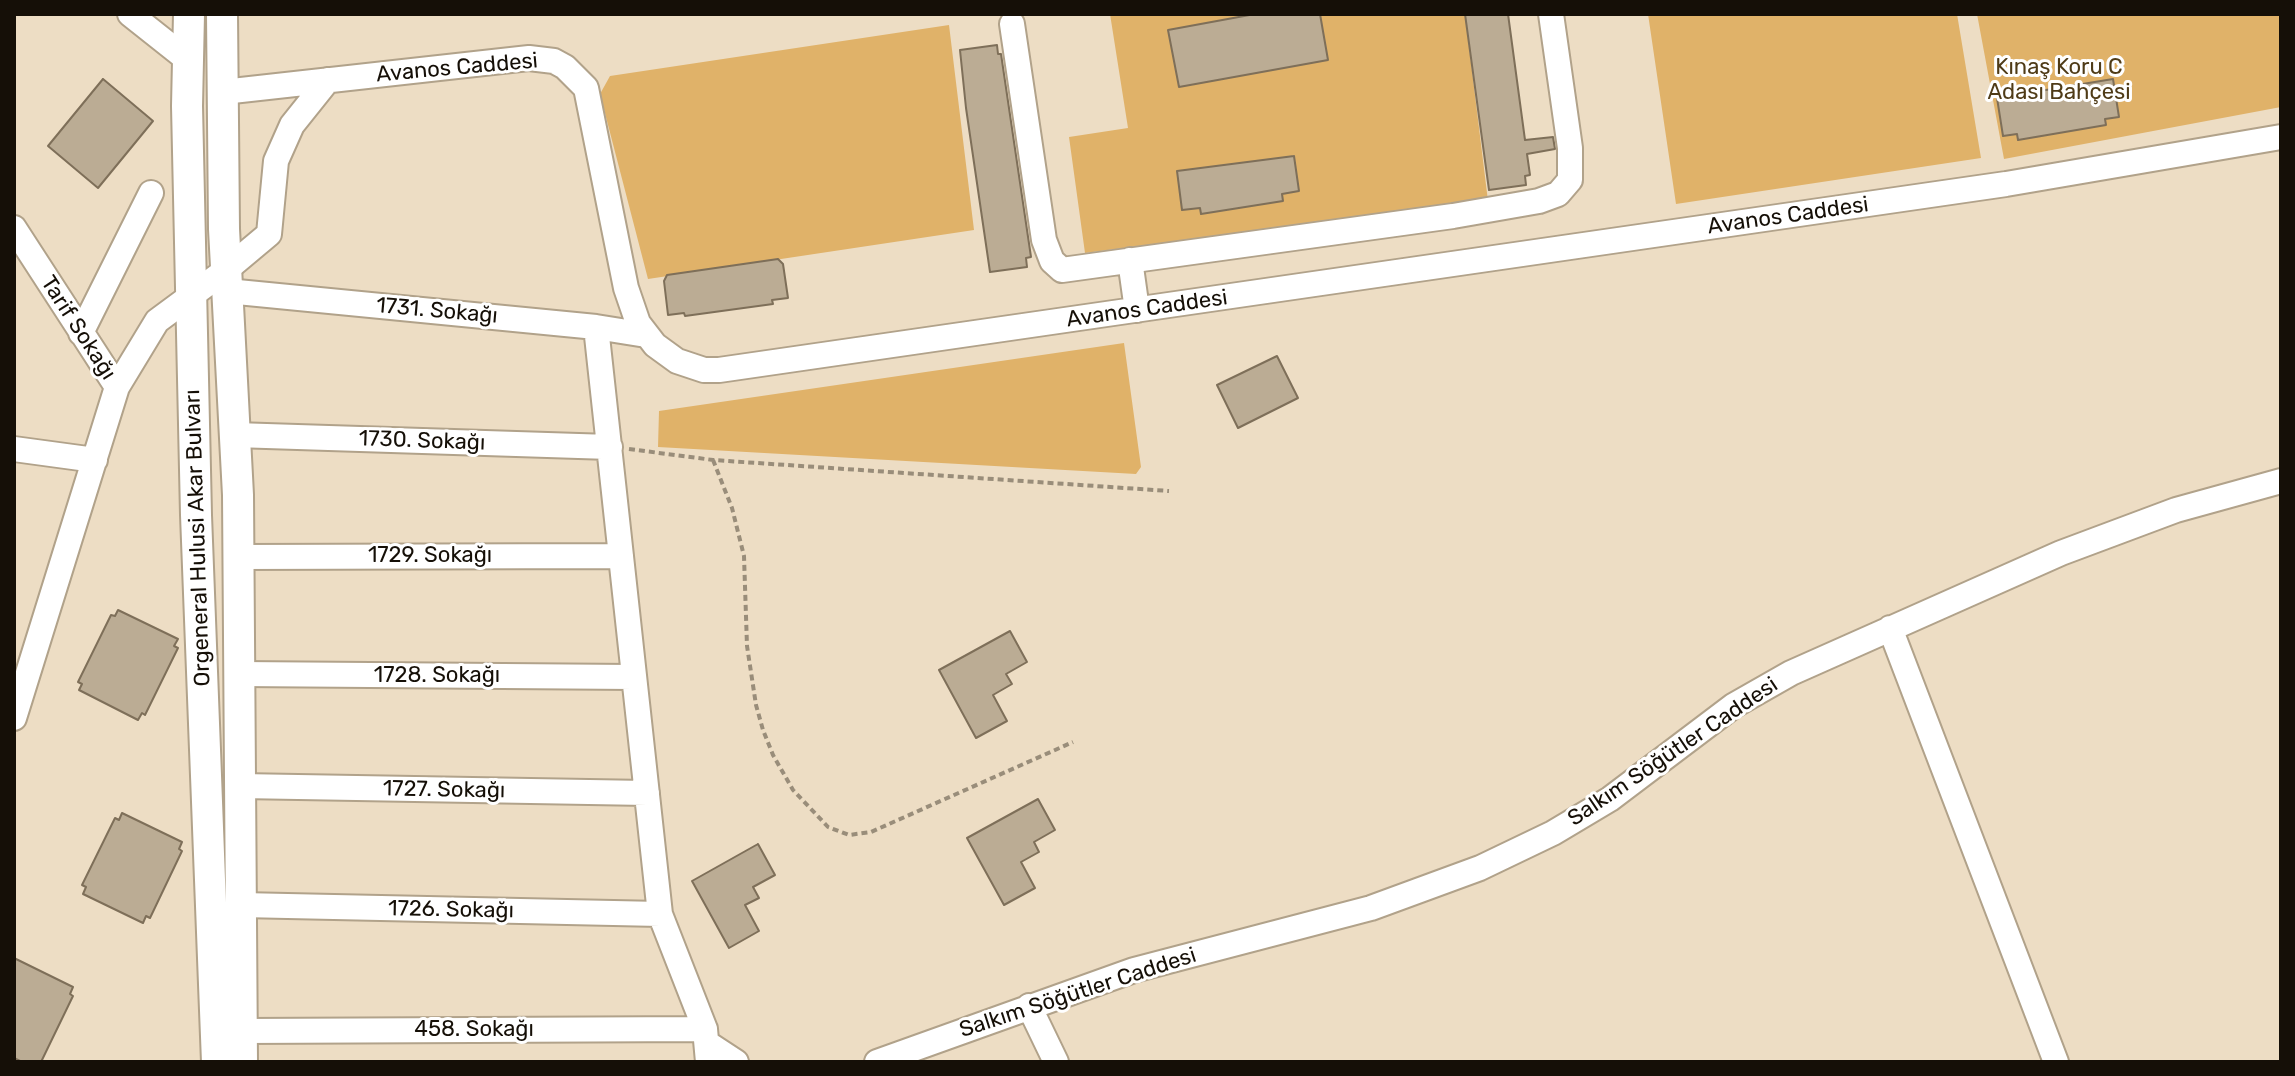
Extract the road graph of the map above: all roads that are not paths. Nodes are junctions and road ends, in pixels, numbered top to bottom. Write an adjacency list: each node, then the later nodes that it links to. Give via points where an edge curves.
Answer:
1 (130, 14): 6 (street)
2 (189, 14): 6 (main road, Orgeneral Hulusi Akar Bulvarı)
3 (222, 14): 8 (main road, Orgeneral Hulusi Akar Bulvarı)
4 (1551, 14): 12 (street, via 1570,148 1570,180 1558,194 1453,216)
5 (1012, 24): 12 (street, via 1044,240 1052,261 1062,270)
6 (188, 60): 14 (main road, Orgeneral Hulusi Akar Bulvarı)
7 (328, 80): 8 (street, Avanos Caddesi); 13 (street, via 292,125 276,161 269,234); 18 (street, Avanos Caddesi, via 529,58 554,61 573,73 586,88 626,288)
8 (223, 92): 13 (main road, Orgeneral Hulusi Akar Bulvarı)
9 (2281, 137): 15 (street, Avanos Caddesi, via 1991,187)
10 (151, 193): 17 (street)
11 (14, 228): 17 (street, Tarif Sokağı)
12 (1130, 260): 15 (street)
13 (227, 281): 14 (street); 16 (street, 1731. Sokağı); 20 (main road, Orgeneral Hulusi Akar Bulvarı)
14 (191, 294): 19 (street, via 157,321); 38 (main road, Orgeneral Hulusi Akar Bulvarı)
15 (1137, 310): 18 (street, Avanos Caddesi, via 719,370 677,361)
16 (596, 327): 18 (street, 1731. Sokağı); 21 (street)
17 (81, 333): 19 (street, Tarif Sokağı)
18 (646, 335)
19 (117, 387): 23 (street)
20 (235, 435): 21 (street, 1730. Sokağı); 26 (main road, Orgeneral Hulusi Akar Bulvarı)
21 (610, 447): 25 (street)
22 (14, 449): 23 (street)
23 (95, 460): 30 (street)
24 (2281, 481): 27 (street, Salkım Söğütler Caddesi, via 2138,524)
25 (621, 556): 26 (street, 1729. Sokağı); 29 (street)
26 (238, 557): 28 (main road, Orgeneral Hulusi Akar Bulvarı)
27 (1890, 628): 35 (street, Salkım Söğütler Caddesi, via 1761,688 1610,799 1480,868 1371,908 1134,970); 43 (street)
28 (239, 674): 29 (street, 1728. Sokağı); 31 (main road, Orgeneral Hulusi Akar Bulvarı)
29 (634, 677): 32 (street)
30 (14, 718)
31 (240, 786): 32 (street, 1727. Sokağı); 33 (main road, Orgeneral Hulusi Akar Bulvarı)
32 (647, 793): 34 (street)
33 (241, 905): 34 (street, 1726. Sokağı); 36 (main road, Orgeneral Hulusi Akar Bulvarı)
34 (660, 914): 37 (street)
35 (1029, 1006): 41 (street, Salkım Söğütler Caddesi); 42 (street)
36 (242, 1031): 37 (street, 458. Sokağı); 39 (main road, Orgeneral Hulusi Akar Bulvarı)
37 (707, 1045): 40 (street)
38 (217, 1062)
39 (242, 1062)
40 (736, 1062)
41 (877, 1062)
42 (1056, 1062)
43 (2056, 1062)

